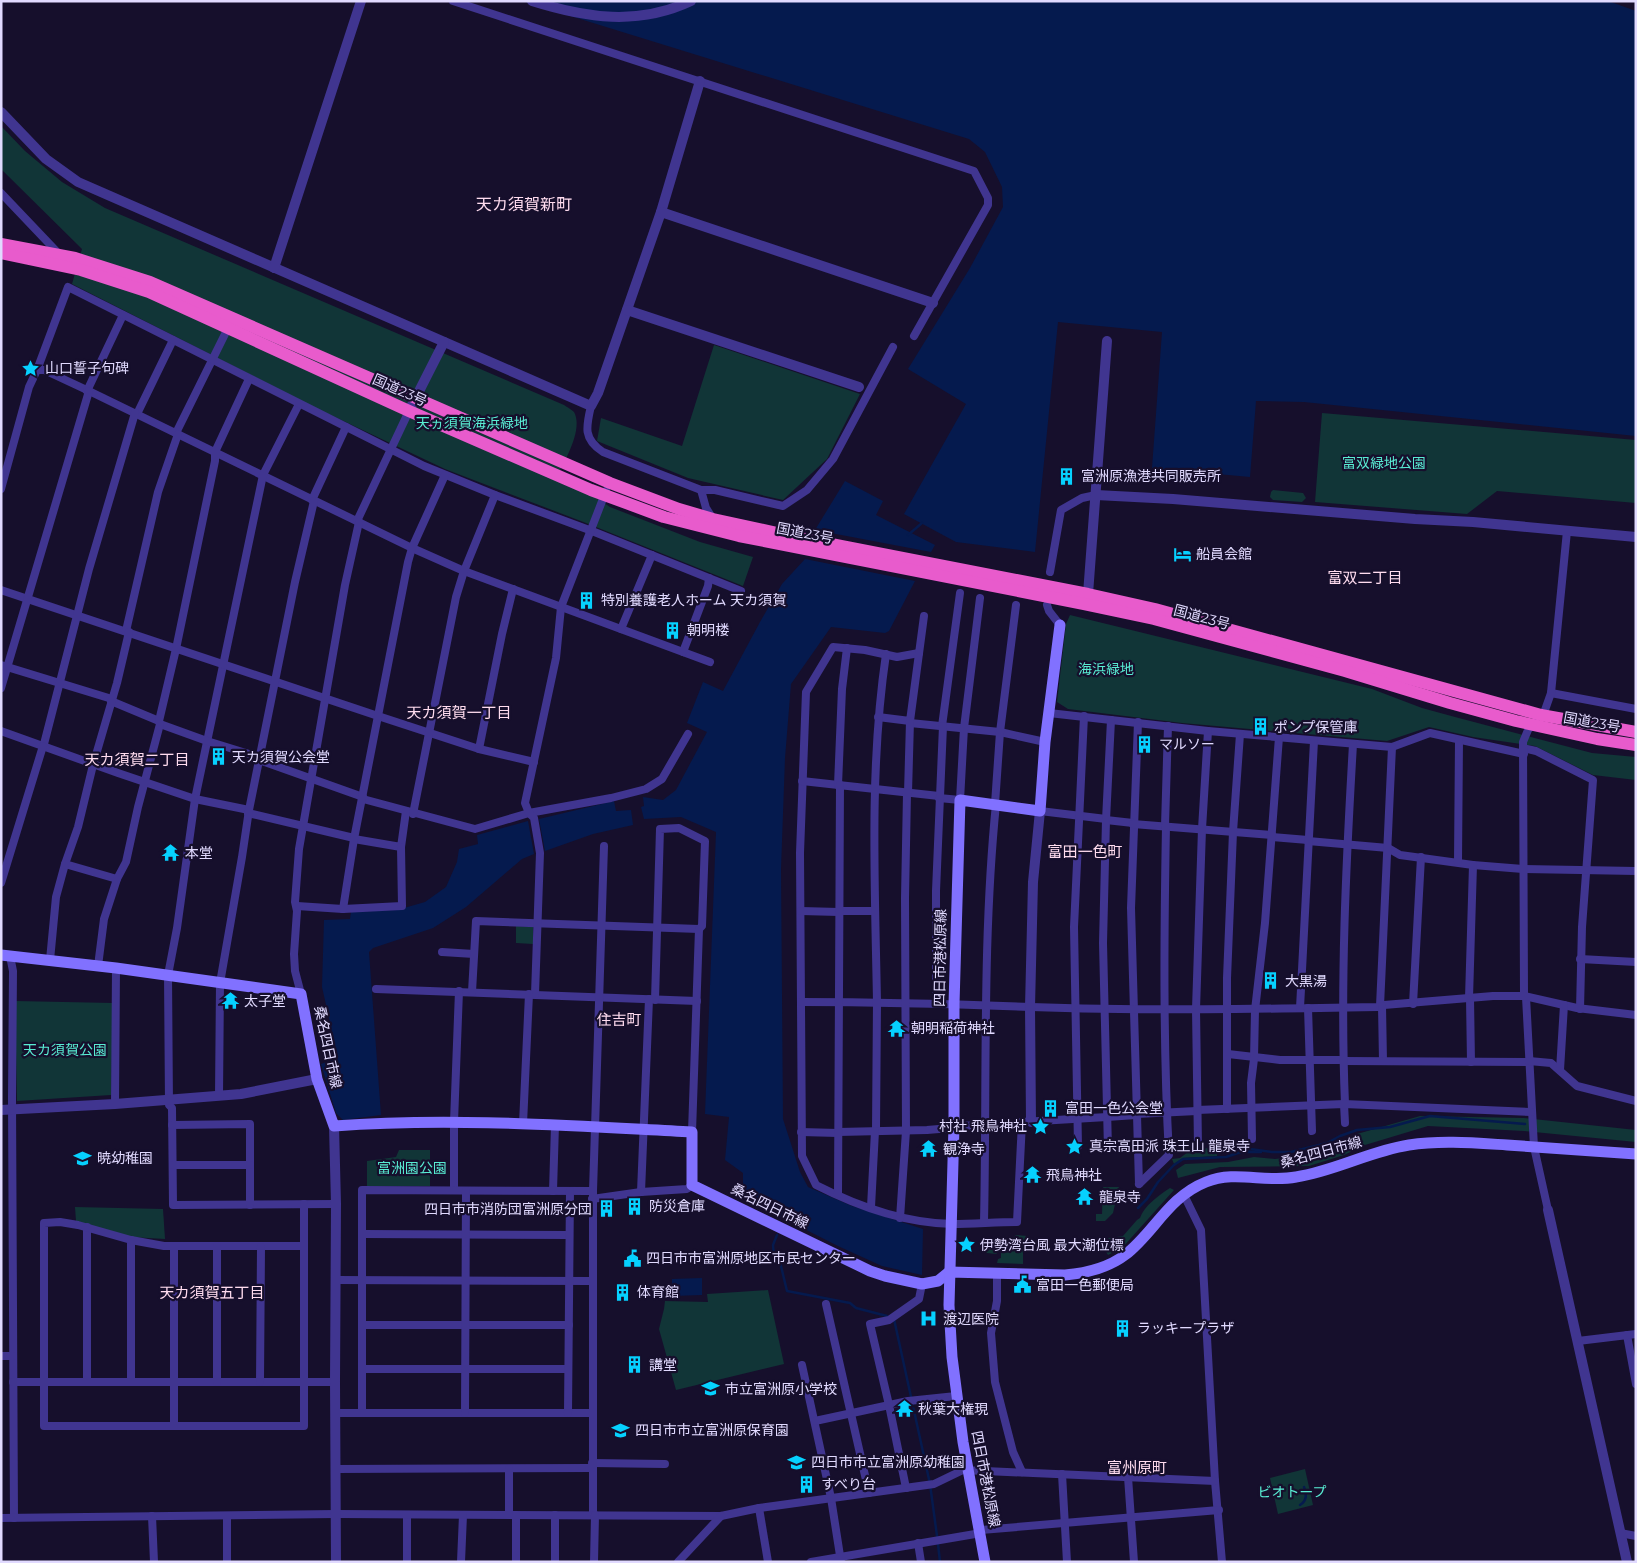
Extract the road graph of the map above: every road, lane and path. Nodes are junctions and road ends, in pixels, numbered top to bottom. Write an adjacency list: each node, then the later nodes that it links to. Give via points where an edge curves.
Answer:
1 (362, 1): 12 (street)
2 (453, 1): 5 (street)
3 (532, 1): 4 (street, via 582,15 608,18 648,14)
4 (691, 1)
5 (700, 81): 8 (street); 13 (street, via 974,172 988,198 988,206)
6 (1, 112): 12 (street, via 46,159 78,182)
7 (1, 193): 11 (street)
8 (662, 212): 13 (street); 14 (street)
9 (1, 244): 11 (highway, 国道23号)
10 (1, 253): 16 (highway, 国道23号, via 104,276 149,292)
11 (59, 254): 27 (highway, 国道23号, via 178,294)
12 (274, 268): 20 (street)
13 (934, 303): 17 (street)
14 (627, 310): 25 (street); 29 (street)
15 (123, 315): 18 (street); 23 (street, via 68,288); 26 (street)
16 (228, 328): 22 (street); 30 (highway, 国道23号)
17 (914, 336)
18 (173, 340): 22 (street); 31 (street)
19 (1108, 341): 42 (street)
20 (444, 342): 27 (street); 29 (street)
21 (893, 347): 40 (street, via 833,459 807,490 783,506 715,490)
22 (213, 360): 24 (street); 33 (street)
23 (37, 370): 26 (street, via 44,370); 39 (street, via 29,387)
24 (249, 379): 28 (street); 35 (street)
25 (859, 387)
26 (88, 391): 31 (street); 62 (street)
27 (416, 398): 30 (street); 38 (highway, 国道23号)
28 (299, 404): 32 (street); 36 (street)
29 (591, 406): 40 (street, via 587,430 595,447)
30 (409, 411): 34 (street); 43 (highway, 国道23号)
31 (136, 414): 33 (street); 67 (street)
32 (346, 427): 34 (street); 44 (street)
33 (177, 434): 35 (street); 71 (street, via 158,492)
34 (391, 450): 37 (street); 46 (street)
35 (215, 452): 36 (street); 73 (street)
36 (263, 475): 44 (street); 78 (street)
37 (445, 475): 41 (street); 51 (street)
38 (610, 483): 43 (street); 45 (highway, 国道23号)
39 (1, 489)
40 (701, 490): 45 (street)
41 (495, 495): 47 (street); 53 (street)
42 (1096, 495): 48 (street); 55 (street, via 1082,498 1060,510); 61 (street)
43 (604, 496): 47 (street); 50 (highway, 国道23号, via 698,527)
44 (313, 500): 46 (street); 80 (street)
45 (713, 519): 50 (highway, 国道23号)
46 (358, 522): 51 (street); 84 (street)
47 (592, 531): 52 (street); 66 (street)
48 (1567, 531): 49 (street); 83 (street)
49 (1636, 537)
50 (790, 541): 54 (highway, 国道23号)
51 (412, 548): 53 (street); 89 (street)
52 (652, 555): 56 (street); 70 (street)
53 (464, 571): 57 (street); 102 (street)
54 (947, 572): 61 (highway, 国道23号); 96 (highway, 国道23号, via 1154,620)
55 (1050, 572)
56 (709, 578): 59 (street); 74 (street)
57 (513, 589): 66 (street); 116 (street)
58 (1, 590): 62 (street)
59 (741, 591)
60 (960, 593): 97 (street)
61 (1088, 594): 88 (highway, 国道23号, via 1220,626)
62 (26, 598): 67 (street); 79 (street)
63 (980, 598): 99 (street)
64 (1016, 605): 103 (street)
65 (1047, 605): 69 (street)
66 (561, 607): 70 (street); 119 (street, via 556,658)
67 (76, 615): 71 (street); 81 (street)
68 (924, 616): 75 (street)
69 (1060, 625): 87 (main road)
70 (621, 629): 74 (street)
71 (127, 632): 73 (street); 85 (street)
72 (847, 648): 76 (street); 122 (street, via 833,647 806,692); 124 (street, via 842,689)
73 (176, 649): 78 (street); 95 (street)
74 (683, 652): 77 (street)
75 (919, 653): 76 (street, via 897,657); 93 (street)
76 (886, 654): 91 (street)
77 (710, 662)
78 (223, 664): 80 (street); 110 (street)
79 (4, 665): 81 (street); 82 (street)
80 (275, 681): 84 (street); 118 (street)
81 (60, 682): 85 (street); 114 (street)
82 (1, 688)
83 (1551, 692): 86 (street); 88 (street)
84 (326, 699): 89 (street); 121 (street)
85 (112, 700): 95 (street); 120 (street)
86 (1636, 708)
87 (1049, 713): 90 (street); 111 (main road)
88 (1541, 715): 96 (street); 104 (highway, 国道23号)
89 (378, 716): 102 (street); 129 (street)
90 (1084, 716): 92 (street); 136 (street)
91 (878, 717): 93 (street); 125 (street)
92 (1111, 720): 94 (street); 137 (street)
93 (910, 722): 97 (street); 126 (street)
94 (1138, 722): 98 (street); 138 (street)
95 (160, 723): 110 (street); 123 (street)
96 (1532, 725): 113 (highway, 国道23号); 117 (street, via 1524,736)
97 (943, 726): 99 (street); 127 (street)
98 (1168, 726): 101 (street); 140 (street)
99 (964, 728): 103 (street); 130 (street)
100 (1, 731): 114 (street)
101 (1208, 731): 106 (street); 141 (street)
102 (428, 732): 116 (street); 134 (street)
103 (1000, 732): 111 (street); 131 (street)
104 (1636, 732)
105 (688, 734): 135 (street, via 667,774 653,785)
106 (1240, 734): 107 (street); 142 (street)
107 (1279, 737): 108 (street); 143 (street)
108 (1314, 740): 112 (street); 145 (street)
109 (1458, 740): 115 (street, via 1430,733); 117 (street); 151 (street)
110 (207, 741): 118 (street); 128 (street)
111 (1045, 742): 132 (main road)
112 (1352, 744): 115 (street); 146 (street)
113 (1636, 745)
114 (44, 747): 120 (street); 158 (street)
115 (1392, 747): 149 (street)
116 (479, 749): 119 (street)
117 (1523, 751): 154 (street); 156 (street, via 1536,751 1593,780)
118 (259, 758): 121 (street); 133 (street)
119 (534, 762): 135 (street, via 526,803)
120 (93, 765): 123 (street); 152 (street)
121 (310, 779): 129 (street); 139 (street)
122 (802, 781): 124 (street); 161 (street)
123 (145, 782): 128 (street); 157 (street, via 126,862)
124 (839, 785): 125 (street); 163 (street)
125 (875, 789): 126 (street); 162 (street)
126 (907, 793): 127 (street); 191 (street)
127 (939, 797): 130 (street); 192 (street)
128 (195, 798): 133 (street); 176 (street)
129 (363, 798): 134 (street); 144 (street)
130 (960, 800): 131 (main road); 193 (main road, 四日市港松原線)
131 (996, 804): 132 (main road); 194 (street, via 989,893)
132 (1040, 811): 136 (street); 198 (street, via 1033,882)
133 (249, 812): 139 (street); 177 (street)
134 (409, 813): 135 (street, via 474,829); 148 (street)
135 (531, 816): 164 (street, via 539,850)
136 (1079, 816): 137 (street); 199 (street, via 1074,927)
137 (1106, 820): 138 (street); 200 (street)
138 (1133, 823): 140 (street); 201 (street, via 1131,908)
139 (303, 826): 144 (street); 159 (street)
140 (1165, 826): 141 (street); 204 (street)
141 (1202, 829): 142 (street); 205 (street)
142 (1233, 832): 143 (street); 206 (street)
143 (1272, 836): 145 (street); 208 (street)
144 (354, 838): 148 (street); 160 (street)
145 (1308, 840): 146 (street); 202 (street)
146 (1347, 844): 149 (street); 203 (street)
147 (604, 846): 165 (street)
148 (401, 847): 160 (street, via 402,906)
149 (1388, 848): 150 (street, via 1400,855); 197 (street)
150 (1421, 857): 151 (street); 195 (street)
151 (1458, 862): 153 (street)
152 (65, 864): 157 (street); 172 (street, via 56,897)
153 (1473, 865): 154 (street); 185 (street)
154 (1523, 870): 156 (street); 183 (street)
155 (1636, 870): 156 (street)
156 (1586, 871): 171 (street)
157 (117, 879): 174 (street, via 104,919)
158 (1, 883)
159 (297, 906): 160 (street); 181 (street, via 295,971)
160 (343, 909)
161 (801, 911): 163 (street); 188 (street)
162 (874, 911): 163 (street); 190 (street)
163 (839, 912): 189 (street)
164 (538, 924): 165 (street); 169 (street, via 476,921); 182 (street)
165 (602, 926): 166 (street); 184 (street)
166 (657, 928): 167 (street); 167 (street, via 660,829 679,828 705,841 702,926); 186 (street)
167 (699, 929): 187 (street)
168 (442, 952): 169 (street)
169 (474, 954): 180 (street)
170 (6, 955): 172 (main road, 桑名四日市線); 228 (street, via 13,971)
171 (1580, 959): 173 (street); 207 (street)
172 (50, 960): 174 (main road, 桑名四日市線)
173 (1636, 962)
174 (98, 966): 175 (main road, 桑名四日市線)
175 (116, 968): 176 (main road, 桑名四日市線); 222 (street)
176 (168, 975): 177 (main road, 桑名四日市線); 220 (street)
177 (220, 983): 181 (main road, 桑名四日市線); 219 (street)
178 (376, 989): 179 (street)
179 (459, 991): 180 (street); 235 (street)
180 (472, 992): 182 (street)
181 (301, 994): 218 (main road, 桑名四日市線)
182 (532, 994): 184 (street); 237 (street)
183 (1525, 996): 185 (street); 196 (street); 216 (street)
184 (600, 997): 186 (street); 244 (street)
185 (1469, 998): 195 (street); 215 (street)
186 (652, 1000): 187 (street); 245 (street)
187 (697, 1001): 249 (street)
188 (801, 1002): 189 (street); 250 (street)
189 (839, 1002): 190 (street); 251 (street)
190 (877, 1002): 191 (street); 246 (street)
191 (906, 1003): 192 (street); 247 (street)
192 (936, 1004): 193 (street)
193 (954, 1004): 194 (street); 243 (main road, 四日市港松原線)
194 (986, 1004): 198 (street); 241 (street)
195 (1414, 1004): 197 (street)
196 (1564, 1005): 207 (street); 217 (street)
197 (1381, 1006): 203 (street); 214 (street)
198 (1030, 1007): 199 (street); 236 (street)
199 (1075, 1008): 200 (street); 234 (street)
200 (1105, 1008): 201 (street); 233 (street)
201 (1135, 1008): 204 (street); 231 (street)
202 (1304, 1008): 203 (street); 208 (street); 212 (street)
203 (1343, 1008): 213 (street)
204 (1165, 1009): 205 (street); 230 (street)
205 (1196, 1009): 206 (street); 229 (street)
206 (1226, 1009): 208 (street); 210 (street)
207 (1580, 1009): 209 (street)
208 (1255, 1010): 211 (street)
209 (1636, 1015)
210 (1228, 1054): 211 (street); 226 (street)
211 (1254, 1056): 212 (street); 225 (street)
212 (1309, 1061): 213 (street); 224 (street)
213 (1343, 1061): 214 (street); 223 (street)
214 (1383, 1061): 215 (street)
215 (1471, 1062): 216 (street)
216 (1529, 1062): 217 (street, via 1551,1063); 232 (street)
217 (1560, 1070): 221 (street, via 1577,1086)
218 (317, 1079): 219 (street); 242 (main road, 桑名四日市線)
219 (219, 1096): 220 (street)
220 (169, 1099): 222 (street); 239 (street)
221 (1636, 1101)
222 (116, 1104): 228 (street)
223 (1344, 1104): 224 (street); 232 (street); 238 (street)
224 (1311, 1106): 225 (street); 248 (street)
225 (1251, 1108): 226 (street); 252 (street)
226 (1227, 1109): 229 (street)
227 (1, 1110): 228 (street)
228 (12, 1110): 301 (street)
229 (1197, 1111): 230 (street); 254 (street)
230 (1167, 1113): 231 (street); 231 (street, via 1169,1155 1139,1184)
231 (1136, 1114): 233 (street)
232 (1531, 1114): 255 (street)
233 (1107, 1117): 234 (street); 256 (street)
234 (1077, 1120): 236 (street); 253 (street)
235 (454, 1122): 237 (main road); 242 (main road); 261 (street)
236 (1026, 1122): 241 (street); 275 (street, via 1017,1222)
237 (523, 1124): 240 (main road)
238 (1345, 1124)
239 (172, 1125): 258 (street); 259 (street, via 250,1124)
240 (556, 1125): 244 (main road); 263 (street)
241 (986, 1125): 243 (street); 275 (street)
242 (334, 1126): 270 (street)
243 (954, 1126): 247 (street); 276 (main road, 四日市港松原線)
244 (594, 1127): 245 (main road); 267 (street)
245 (644, 1129): 249 (main road); 265 (street)
246 (875, 1131): 247 (street); 251 (street); 272 (street)
247 (906, 1131): 274 (street)
248 (1312, 1131)
249 (692, 1132): 260 (main road)
250 (801, 1132): 251 (street); 266 (street, via 802,1156 816,1185)
251 (838, 1132): 266 (street)
252 (1252, 1139)
253 (1078, 1146)
254 (1198, 1146)
255 (1534, 1147): 257 (main road, 桑名四日市線); 268 (main road, 桑名四日市線, via 1459,1142 1409,1145 1296,1177 1214,1179); 273 (street)
256 (1108, 1149)
257 (1636, 1154)
258 (173, 1165): 259 (street); 271 (street, via 173,1205)
259 (250, 1165): 271 (street)
260 (692, 1185): 265 (street, via 687,1189); 293 (main road, 桑名四日市線, via 870,1271)
261 (454, 1190): 262 (street); 278 (street, via 362,1190)
262 (466, 1191): 263 (street); 279 (street)
263 (553, 1191): 264 (street)
264 (570, 1191): 267 (street); 280 (street)
265 (641, 1192): 267 (street)
266 (838, 1194): 272 (street)
267 (592, 1195): 292 (street)
268 (1184, 1195): 287 (main road, 桑名四日市線, via 1131,1250 1109,1265 1065,1275); 334 (street, via 1200,1230)
269 (304, 1204): 270 (street); 271 (street); 285 (street)
270 (336, 1204): 288 (street)
271 (250, 1205)
272 (870, 1207): 274 (street)
273 (1548, 1210): 299 (street)
274 (900, 1218): 276 (street)
275 (984, 1222): 276 (street)
276 (951, 1225): 286 (main road, 四日市港松原線)
277 (87, 1227): 281 (street); 307 (street, via 44,1223); 308 (street)
278 (363, 1234): 279 (street); 289 (street)
279 (466, 1235): 280 (street); 290 (street)
280 (569, 1235): 291 (street)
281 (131, 1240): 282 (street); 309 (street)
282 (174, 1246): 283 (street); 310 (street)
283 (217, 1246): 284 (street); 311 (street)
284 (260, 1246): 285 (street); 312 (street)
285 (304, 1246): 313 (street)
286 (949, 1269): 287 (main road, 桑名四日市線); 293 (main road, 桑名四日市線, via 938,1282); 316 (main road, 四日市港松原線, via 948,1305)
287 (997, 1273): 331 (street, via 997,1301 990,1333 995,1382 1013,1452)
288 (336, 1280): 289 (street); 314 (street)
289 (362, 1280): 290 (street); 296 (street)
290 (465, 1280): 291 (street); 297 (street)
291 (569, 1280): 292 (street); 295 (street)
292 (592, 1281): 322 (street)
293 (922, 1284): 317 (street, via 918,1300 889,1320 870,1324)
294 (826, 1304): 323 (street)
295 (569, 1325): 297 (street); 305 (street)
296 (362, 1326): 297 (street); 303 (street)
297 (465, 1326): 304 (street)
298 (1631, 1335): 299 (street); 315 (street)
299 (1578, 1341): 354 (street)
300 (1, 1356): 301 (street)
301 (13, 1356): 306 (street)
302 (802, 1365): 324 (street)
303 (362, 1369): 304 (street); 318 (street)
304 (465, 1369): 305 (street); 320 (street)
305 (568, 1369): 321 (street)
306 (13, 1382): 307 (street); 351 (street)
307 (43, 1382): 308 (street); 325 (street, via 44,1426)
308 (87, 1382): 309 (street)
309 (131, 1382): 310 (street)
310 (174, 1382): 311 (street); 325 (street)
311 (217, 1382): 312 (street)
312 (260, 1382): 313 (street)
313 (304, 1382): 314 (street); 325 (street, via 304,1426)
314 (335, 1382): 319 (street)
315 (1636, 1384)
316 (956, 1396): 317 (street); 330 (main road, 四日市港松原線)
317 (889, 1405): 323 (street); 335 (street)
318 (362, 1412): 319 (street); 320 (street)
319 (335, 1413): 328 (street)
320 (465, 1413): 321 (street)
321 (568, 1413): 322 (street)
322 (593, 1413): 327 (street)
323 (852, 1414): 324 (street); 336 (street)
324 (815, 1422): 337 (street)
325 (174, 1425)
326 (665, 1464): 327 (street)
327 (592, 1466): 329 (street); 345 (street)
328 (336, 1468): 329 (street); 340 (street)
329 (509, 1468): 343 (street)
330 (969, 1470): 331 (street); 335 (street, via 930,1484); 353 (main road, 四日市港松原線)
331 (1022, 1472): 332 (street)
332 (1062, 1474): 333 (street); 352 (street)
333 (1128, 1478): 334 (street); 349 (street)
334 (1216, 1481): 339 (street)
335 (906, 1488): 336 (street)
336 (870, 1493): 337 (street)
337 (831, 1498): 338 (street); 357 (street)
338 (760, 1508): 348 (street); 367 (street)
339 (1219, 1510): 349 (street); 373 (street)
340 (336, 1514): 341 (street); 347 (street); 361 (street)
341 (407, 1515): 342 (street); 362 (street)
342 (462, 1515): 343 (street); 363 (street)
343 (513, 1515): 344 (street); 364 (street)
344 (555, 1515): 345 (street); 365 (street)
345 (594, 1515): 348 (street); 366 (street)
346 (152, 1516): 347 (street); 351 (street); 359 (street)
347 (227, 1516): 360 (street)
348 (721, 1516): 358 (street)
349 (1132, 1517): 352 (street); 372 (street)
350 (1, 1518): 351 (street)
351 (14, 1518)
352 (1065, 1523): 353 (street); 371 (street)
353 (981, 1531): 356 (street); 370 (main road, 四日市港松原線)
354 (1620, 1533): 355 (street); 374 (street)
355 (1636, 1536)
356 (918, 1543): 357 (street); 369 (street)
357 (841, 1559): 368 (street)
358 (682, 1560)
359 (154, 1562)
360 (227, 1562)
361 (336, 1562)
362 (407, 1562)
363 (462, 1562)
364 (516, 1562)
365 (555, 1562)
366 (594, 1562)
367 (768, 1562)
368 (811, 1562)
369 (921, 1562)
370 (985, 1562)
371 (1066, 1562)
372 (1134, 1562)
373 (1222, 1562)
374 (1627, 1562)

